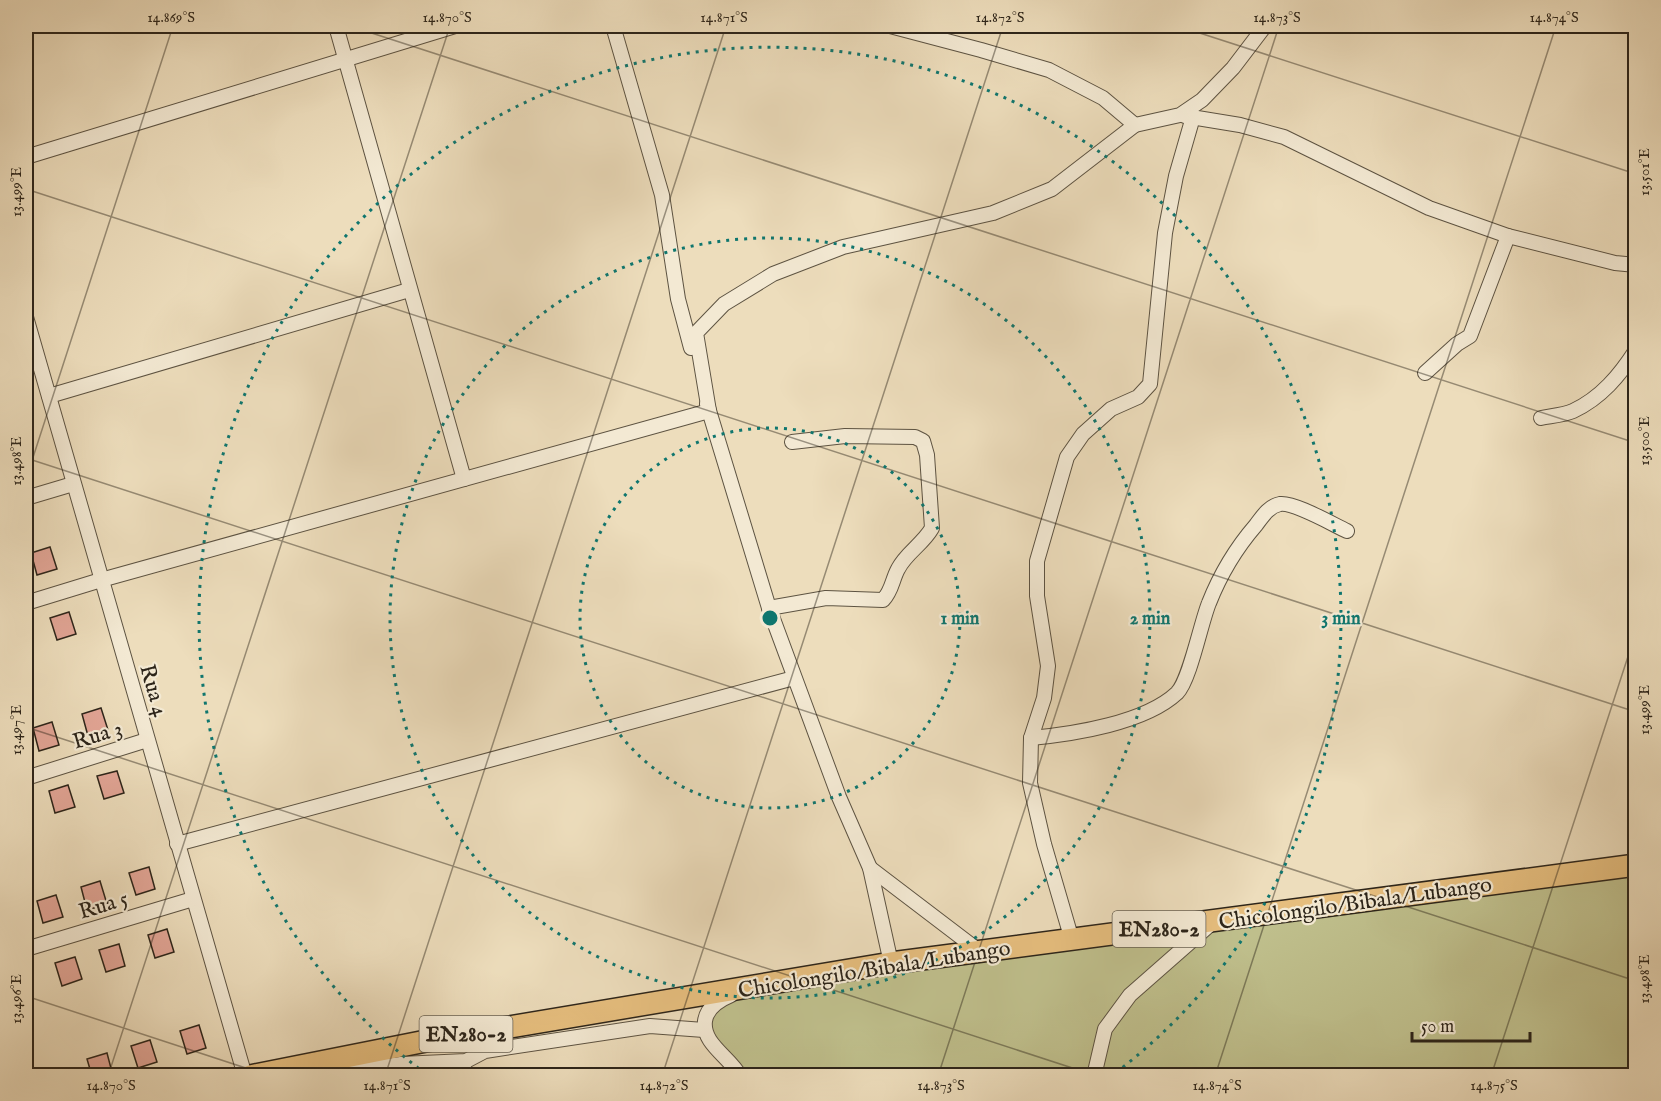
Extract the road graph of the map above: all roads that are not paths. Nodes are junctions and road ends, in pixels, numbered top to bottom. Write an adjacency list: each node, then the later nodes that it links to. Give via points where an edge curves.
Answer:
1 (336, 26): 6 (street)
2 (454, 26): 6 (street)
3 (613, 26): 17 (street, via 662,195 678,299)
4 (890, 26): 8 (street, via 1049,70 1103,98)
5 (1265, 26): 7 (street, via 1233,68)
6 (345, 59): 9 (street); 12 (street)
7 (1186, 116): 8 (street); 10 (street, via 1284,137 1429,208); 28 (street, via 1165,233 1150,384 1138,397 1111,409 1083,434 1067,457 1037,561 1037,596 1048,666 1044,698)
8 (1136, 125): 17 (street, via 1052,189 993,213 843,247 773,274 724,304 696,333)
9 (26, 157)
10 (1508, 236): 11 (street); 15 (street, via 1470,336)
11 (1635, 265)
12 (409, 290): 16 (street); 20 (street)
13 (26, 316): 16 (street, Rua 4)
14 (1635, 350): 18 (street, via 1610,385 1595,398 1572,412)
15 (1425, 373)
16 (49, 396): 21 (street, Rua 4)
17 (708, 411): 20 (street); 26 (street)
18 (1541, 418)
19 (792, 442): 26 (street, via 845,436 915,437 922,441 927,455 932,528 897,570 883,600 826,598)
20 (464, 479): 24 (street)
21 (73, 483): 22 (street); 24 (street, Rua 4)
22 (26, 498)
23 (1347, 531): 28 (street, via 1296,507 1281,504 1270,509 1250,531 1222,575 1179,691 1162,705 1130,718 1072,734)
24 (101, 580): 25 (street); 29 (street, Rua 4)
25 (26, 603)
26 (769, 608): 27 (street)
27 (794, 678): 31 (street); 33 (street)
28 (1031, 738): 36 (street, via 1030,783)
29 (147, 740): 30 (street, Rua 3); 31 (street, Rua 4)
30 (26, 778)
31 (177, 844): 34 (street, Rua 4)
32 (1635, 865): 35 (main road, Chicolongilo/Bibala/Lubango / EN280-2)
33 (870, 868): 38 (street); 39 (street)
34 (193, 899): 37 (street, Rua 5); 44 (street, Rua 4)
35 (1213, 922): 36 (main road, Chicolongilo/Bibala/Lubango / EN280-2); 50 (street, via 1130,995 1105,1029)
36 (1072, 940): 38 (main road, Chicolongilo/Bibala/Lubango / EN280-2)
37 (26, 949)
38 (979, 951): 39 (main road, Chicolongilo/Bibala/Lubango / EN280-2)
39 (891, 963): 40 (main road, Chicolongilo/Bibala/Lubango / EN280-2)
40 (746, 987): 41 (street, via 717,1001 706,1014); 45 (main road, Chicolongilo/Bibala/Lubango / EN280-2, via 426,1041)
41 (704, 1029): 42 (street, via 650,1026 485,1051); 49 (street, via 710,1042)
42 (466, 1061): 43 (street); 48 (street)
43 (401, 1064): 46 (street); 47 (street)
44 (245, 1076)
45 (250, 1076)
46 (310, 1076)
47 (418, 1076)
48 (456, 1076)
49 (740, 1076)
50 (1094, 1076)

